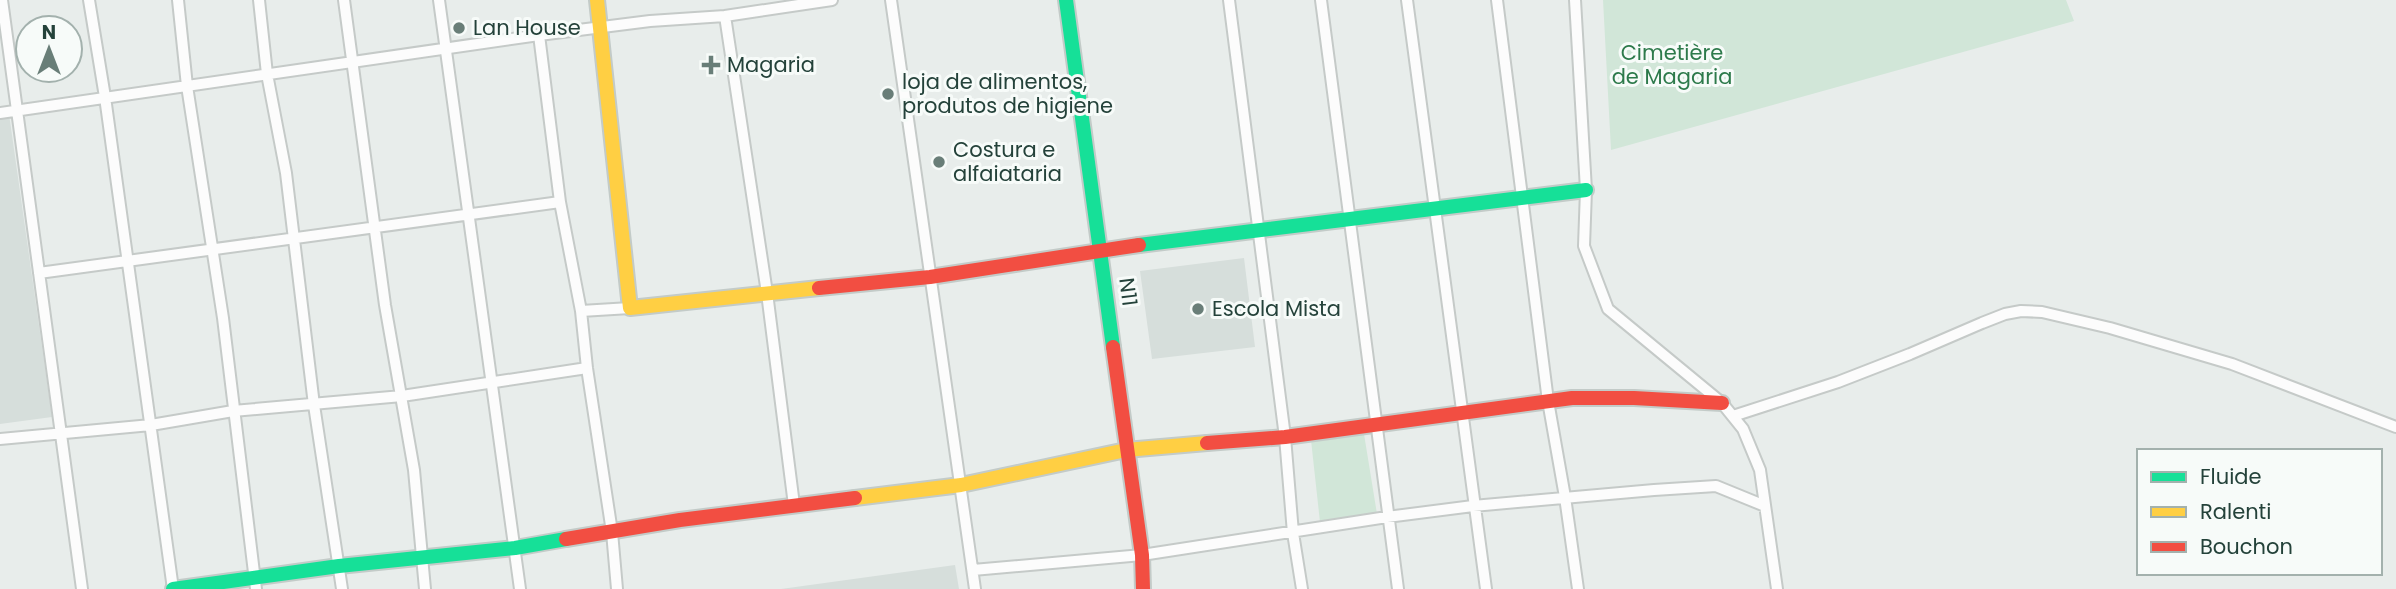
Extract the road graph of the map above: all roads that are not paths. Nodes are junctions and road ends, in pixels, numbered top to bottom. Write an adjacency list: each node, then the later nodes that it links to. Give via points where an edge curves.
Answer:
1 (2, 0): 24 (street)
2 (89, 0): 23 (street)
3 (178, 0): 22 (street)
4 (259, 0): 21 (street)
5 (344, 0): 20 (street)
6 (439, 0): 19 (street)
7 (597, 0): 17 (street)
8 (832, 0): 16 (street)
9 (891, 0): 39 (street)
10 (1066, 0): 36 (street, N11)
11 (1229, 0): 33 (street)
12 (1321, 0): 31 (street)
13 (1407, 0): 29 (street)
14 (1497, 0): 27 (street)
15 (1575, 0): 26 (street)
16 (725, 16): 17 (street); 40 (street)
17 (600, 27): 18 (street); 41 (street)
18 (540, 35): 19 (street); 28 (street)
19 (446, 50): 20 (street); 30 (street)
20 (353, 63): 21 (street); 32 (street)
21 (267, 74): 22 (street); 34 (street, via 286,173)
22 (187, 86): 23 (street); 35 (street)
23 (105, 97): 24 (street); 37 (street)
24 (17, 111): 25 (street); 38 (street)
25 (0, 113)
26 (1586, 190): 27 (street); 47 (street, via 1584,246 1608,309)
27 (1522, 198): 29 (street); 46 (street)
28 (560, 202): 30 (street); 42 (street)
29 (1435, 209): 31 (street); 50 (street)
30 (468, 214): 32 (street); 44 (street)
31 (1349, 220): 33 (street); 53 (street)
32 (375, 227): 34 (street); 45 (street)
33 (1259, 231): 36 (street); 56 (street)
34 (292, 237): 35 (street); 48 (street)
35 (214, 249): 37 (street); 49 (street)
36 (1102, 250): 39 (street); 58 (street, N11)
37 (128, 260): 38 (street); 52 (street)
38 (39, 273): 55 (street)
39 (930, 277): 40 (street); 59 (street)
40 (767, 293): 41 (street); 61 (street)
41 (630, 307): 42 (street)
42 (581, 311): 43 (street)
43 (587, 368): 44 (street); 65 (street)
44 (491, 382): 45 (street); 67 (street)
45 (402, 396): 48 (street); 69 (street)
46 (1548, 401): 47 (street, via 1634,398); 50 (street); 60 (street)
47 (1722, 403): 51 (street)
48 (314, 405): 49 (street); 70 (street)
49 (233, 411): 52 (street); 72 (street)
50 (1461, 413): 53 (street); 62 (street)
51 (1733, 416): 54 (street, via 1838,382 2005,314 2042,312 2232,364); 63 (street, via 1760,470)
52 (151, 425): 55 (street); 74 (street)
53 (1375, 425): 56 (street); 64 (street)
54 (2396, 427)
55 (61, 435): 57 (street); 73 (street)
56 (1285, 437): 58 (street); 66 (street)
57 (0, 439)
58 (1126, 450): 59 (street); 68 (street, N11)
59 (961, 485): 61 (street); 71 (street)
60 (1565, 497): 62 (street); 63 (street, via 1716,486); 84 (street)
61 (794, 505): 65 (street)
62 (1474, 506): 64 (street); 83 (street)
63 (1765, 506): 85 (street)
64 (1387, 517): 66 (street); 82 (street)
65 (612, 532): 67 (street); 78 (street)
66 (1293, 533): 68 (street); 81 (street)
67 (515, 548): 69 (street); 77 (street)
68 (1142, 555): 71 (street); 80 (street, N11)
69 (422, 559): 70 (street); 76 (street)
70 (339, 566): 72 (street); 75 (street)
71 (973, 570): 79 (street)
72 (255, 583): 74 (street)
73 (82, 589)
74 (173, 589)
75 (342, 589)
76 (425, 589)
77 (520, 589)
78 (617, 589)
79 (975, 589)
80 (1143, 589)
81 (1302, 589)
82 (1398, 589)
83 (1486, 589)
84 (1578, 589)
85 (1777, 589)

